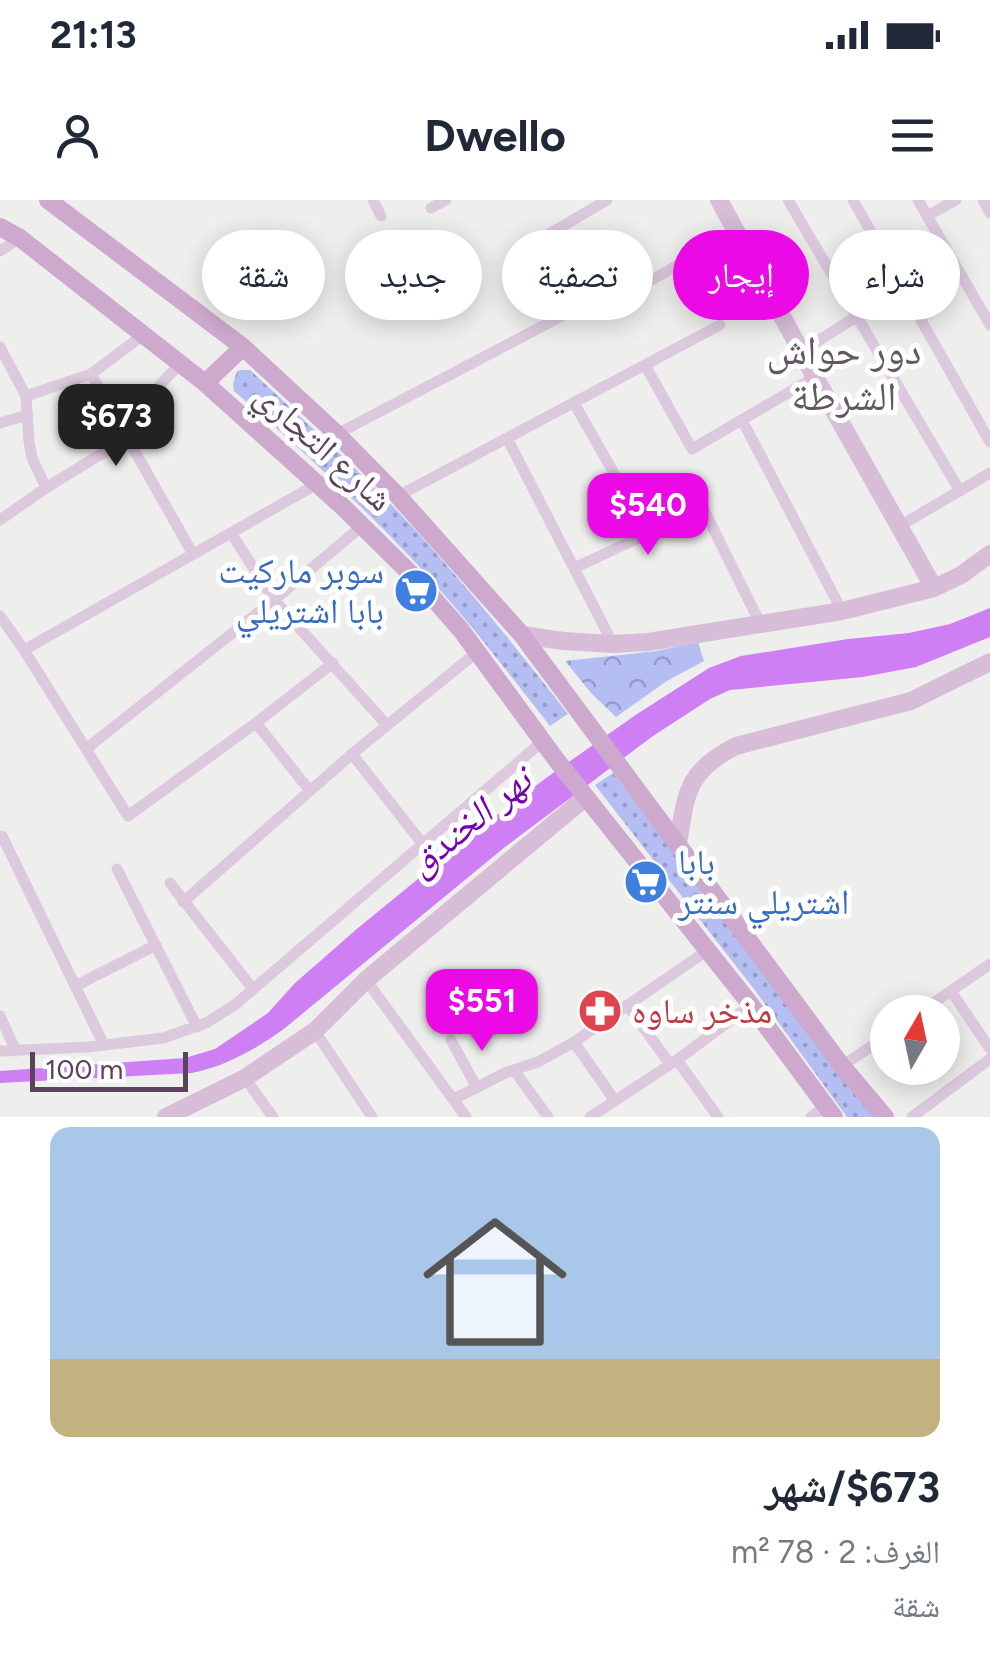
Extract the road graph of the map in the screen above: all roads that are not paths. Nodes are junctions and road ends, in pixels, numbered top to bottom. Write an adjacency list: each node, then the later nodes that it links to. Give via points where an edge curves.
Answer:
1 (48, 200): 33 (main road, شارع التجاري)
2 (373, 200): 13 (street)
3 (446, 200): 11 (street)
4 (608, 200): 16 (street)
5 (719, 200): 17 (street)
6 (788, 200): 22 (street)
7 (853, 200): 18 (street)
8 (918, 200): 14 (street)
9 (956, 200): 14 (street)
10 (982, 200): 12 (street)
11 (431, 208)
12 (990, 213)
13 (381, 216)
14 (927, 216): 19 (street)
15 (0, 227): 20 (main road, شارع التجاري)
16 (556, 230)
17 (735, 230)
18 (870, 230)
19 (935, 230)
20 (20, 238): 21 (street); 31 (main road, شارع التجاري)
21 (0, 251)
22 (829, 270)
23 (960, 273): 29 (street)
24 (553, 320): 45 (street)
25 (785, 320): 34 (street)
26 (850, 320): 34 (street)
27 (858, 320): 52 (street)
28 (921, 320): 48 (street)
29 (990, 325)
30 (720, 326): 36 (street)
31 (144, 335): 35 (main road, شارع التجاري); 37 (street)
32 (0, 347): 40 (street)
33 (243, 347): 39 (main road); 45 (main road, شارع التجاري)
34 (802, 351): 38 (street)
35 (180, 364): 39 (main road, شارع التجاري); 46 (street, via 138,408)
36 (645, 365): 41 (street); 43 (street, via 692,449)
37 (91, 374): 40 (street); 46 (street)
38 (815, 377): 43 (street); 56 (street)
39 (205, 383): 50 (main road, شارع التجاري)
40 (26, 396): 42 (street)
41 (574, 403): 47 (street); 58 (street)
42 (28, 415): 44 (street); 51 (street, via 32,458)
43 (742, 420): 64 (street)
44 (0, 423)
45 (337, 434): 53 (main road, شارع التجاري)
46 (128, 438): 51 (street); 59 (street)
47 (507, 438): 53 (street); 61 (street)
48 (990, 442)
49 (990, 472): 52 (street)
50 (317, 484): 55 (main road, شارع التجاري); 57 (street)
51 (46, 488): 54 (street)
52 (960, 491): 56 (street)
53 (398, 496): 67 (main road, شارع التجاري)
54 (0, 520)
55 (362, 526): 63 (street); 70 (main road, شارع التجاري)
56 (898, 527): 62 (street)
57 (231, 532): 59 (street); 63 (street)
58 (649, 535): 61 (street); 66 (street, via 703,508)
59 (194, 554): 69 (street)
60 (990, 554): 62 (street)
61 (574, 568): 68 (street)
62 (934, 588): 64 (street)
63 (274, 600): 71 (street); 76 (street)
64 (842, 612): 66 (street)
65 (0, 616): 69 (street)
66 (760, 623): 68 (street)
67 (522, 635): 68 (street); 82 (main road, شارع التجاري)
68 (613, 644)
69 (24, 650): 76 (street)
70 (477, 652): 74 (street); 75 (main road, شارع التجاري)
71 (333, 663): 73 (street); 74 (street)
72 (988, 667): 82 (street, via 911,702 716,756 686,796)
73 (256, 723): 76 (street, via 128,816); 78 (street)
74 (386, 725): 77 (street)
75 (543, 740): 79 (main road, شارع التجاري); 81 (street)
76 (86, 749)
77 (352, 754): 78 (street); 81 (street)
78 (310, 791): 85 (street)
79 (586, 798): 87 (main road); 89 (street)
80 (0, 838): 90 (street)
81 (422, 843): 91 (street)
82 (678, 844): 108 (main road)
83 (118, 869): 86 (street)
84 (170, 883): 85 (street)
85 (184, 902): 91 (street)
86 (156, 945): 90 (street); 97 (street)
87 (708, 950): 94 (street); 95 (main road)
88 (990, 964): 92 (street)
89 (366, 980): 98 (street); 112 (street)
90 (76, 986): 101 (street)
91 (253, 990): 97 (street)
92 (951, 991): 93 (street); 103 (street)
93 (945, 995)
94 (627, 1005): 100 (street); 107 (street)
95 (751, 1006): 107 (street); 114 (main road)
96 (0, 1016): 104 (street)
97 (197, 1026): 101 (street)
98 (314, 1031): 110 (street); 117 (street)
99 (450, 1040): 111 (street)
100 (574, 1042): 109 (street); 113 (street)
101 (104, 1045): 104 (street)
102 (870, 1047): 108 (street)
103 (990, 1049)
104 (16, 1051): 105 (street)
105 (0, 1052)
106 (990, 1059): 123 (street)
107 (674, 1062): 113 (street); 121 (street)
108 (842, 1066): 122 (main road)
109 (514, 1070): 111 (street); 119 (street)
110 (245, 1078): 115 (street); 116 (street)
111 (477, 1088): 112 (street)
112 (454, 1099): 118 (street)
113 (614, 1101): 120 (street)
114 (824, 1113)
115 (166, 1117)
116 (273, 1117)
117 (372, 1117)
118 (466, 1117)
119 (548, 1117)
120 (590, 1117)
121 (718, 1117)
122 (886, 1117)
123 (912, 1117)

